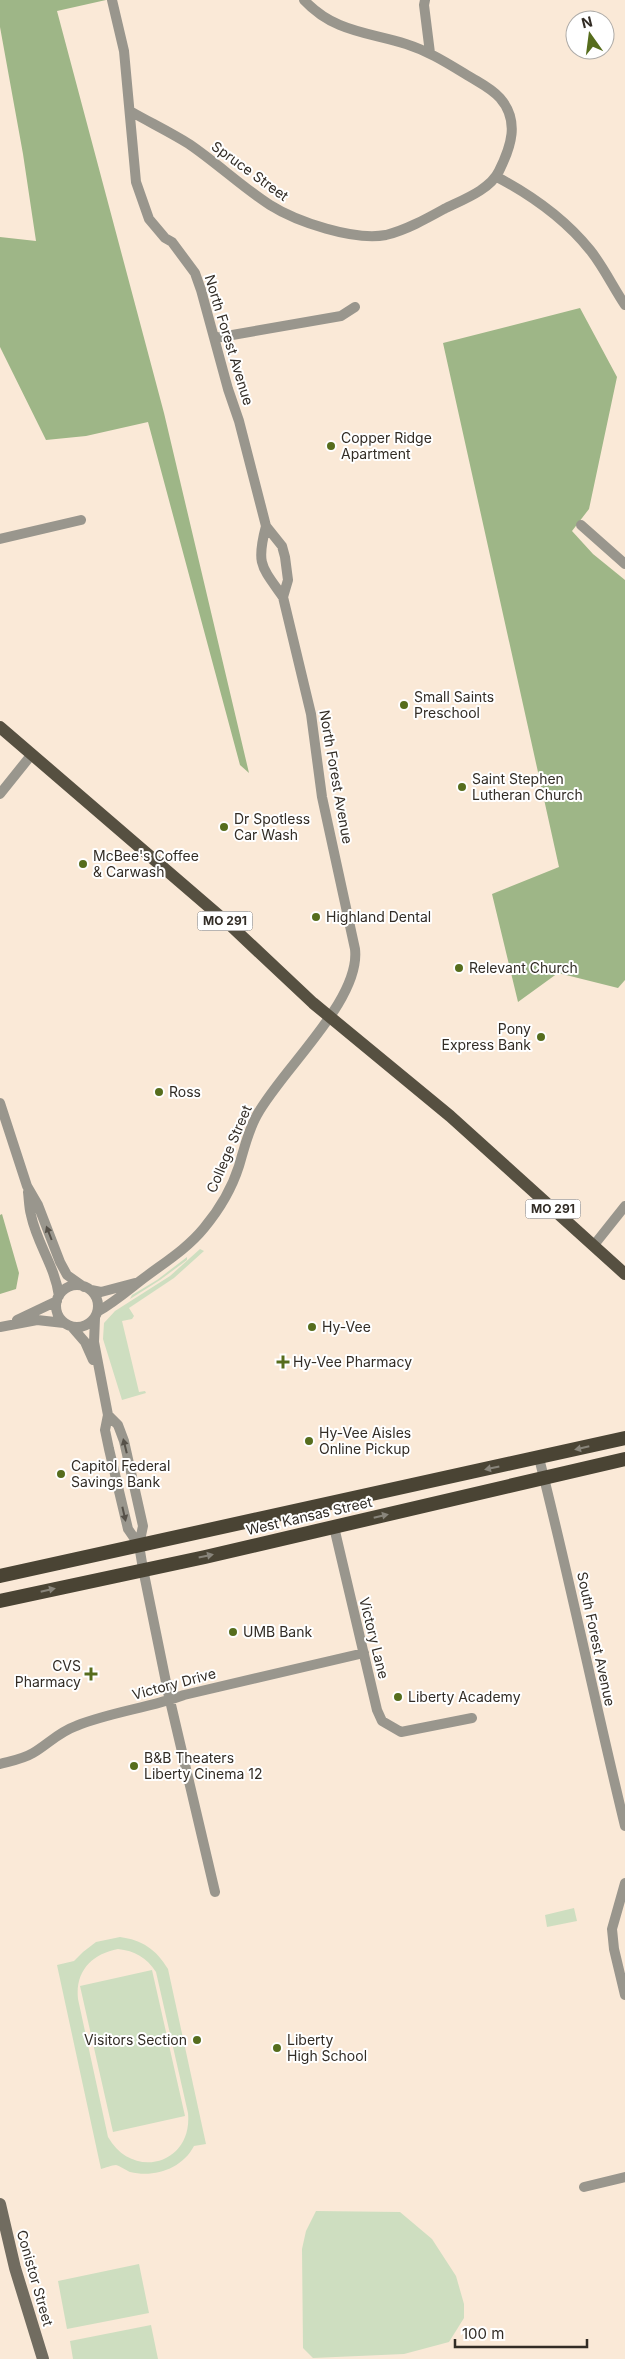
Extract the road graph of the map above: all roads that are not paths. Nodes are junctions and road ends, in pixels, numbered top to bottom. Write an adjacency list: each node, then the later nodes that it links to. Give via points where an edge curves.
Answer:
1 (112, 0): 5 (street, North Forest Avenue, via 124,51)
2 (304, 0): 4 (street, via 339,26)
3 (425, 0): 4 (street)
4 (430, 53): 6 (street, via 490,89 506,107 513,129 512,142)
5 (130, 111): 6 (street, Spruce Street, via 188,143 271,206 308,223 359,236 385,235 407,228 474,193); 9 (street, North Forest Avenue, via 140,198 149,219 172,242 195,273)
6 (496, 177): 7 (street, via 536,201 575,233 595,257)
7 (625, 304)
8 (355, 307): 9 (street, via 341,316)
9 (215, 338): 12 (street, North Forest Avenue)
10 (81, 520): 13 (street)
11 (581, 525): 14 (street)
12 (266, 526): 15 (street, North Forest Avenue, via 282,546 288,566); 15 (street, North Forest Avenue, via 260,557 264,572)
13 (0, 539)
14 (625, 564)
15 (283, 596): 19 (street, North Forest Avenue, via 311,714 322,797 356,949 352,980)
16 (0, 727): 17 (main road, MO 291)
17 (32, 754): 18 (street); 19 (main road, MO 291)
18 (0, 794)
19 (330, 1016): 23 (main road, MO 291, via 450,1116); 25 (street, College Street, via 256,1116 224,1199 204,1229 173,1259)
20 (0, 1103): 21 (street)
21 (28, 1186): 26 (street, one-way to 21, via 67,1275); 27 (street, via 31,1216 50,1260)
22 (625, 1206): 23 (street)
23 (594, 1245): 24 (main road, MO 291)
24 (625, 1274)
25 (140, 1281): 26 (street, College Street, via 101,1292); 28 (street, College Street)
26 (87, 1288): 27 (street, via 70,1287); 28 (street, via 97,1300)
27 (58, 1299): 29 (street, via 57,1313); 30 (street)
28 (96, 1315): 29 (street, via 85,1326); 31 (street, via 94,1342)
29 (68, 1325): 30 (street, via 37,1320); 31 (street, via 85,1342)
30 (2, 1326)
31 (98, 1370): 32 (street)
32 (108, 1415): 38 (street, one-way to 38, via 105,1430 128,1529); 38 (street, one-way to 32, via 143,1526 124,1441 118,1425)
33 (625, 1438): 34 (highway, West Kansas Street, one-way to 34)
34 (540, 1458): 36 (street, South Forest Avenue); 38 (highway, West Kansas Street, one-way to 38)
35 (625, 1459): 36 (highway, West Kansas Street)
36 (544, 1478): 37 (highway, West Kansas Street, one-way to 36); 47 (street, South Forest Avenue)
37 (334, 1527): 39 (highway, West Kansas Street, one-way to 37); 42 (street, Victory Lane)
38 (139, 1545): 39 (street); 40 (highway, West Kansas Street)
39 (143, 1569): 41 (highway, West Kansas Street, one-way to 39); 43 (street)
40 (0, 1576)
41 (0, 1601)
42 (364, 1653): 43 (street, Victory Drive); 44 (street, Victory Lane, via 377,1710 387,1725 401,1732)
43 (170, 1700): 45 (street, Victory Drive, via 83,1723 60,1733 28,1755); 50 (street)
44 (472, 1718)
45 (0, 1764)
46 (625, 1778): 47 (street)
47 (614, 1780): 48 (street, South Forest Avenue)
48 (625, 1826)
49 (625, 1883): 51 (street, via 612,1930)
50 (215, 1892)
51 (625, 1995)
52 (625, 2177): 53 (street)
53 (584, 2187)
54 (0, 2204): 55 (main road, Conistor Street, via 15,2268)
55 (43, 2359)

